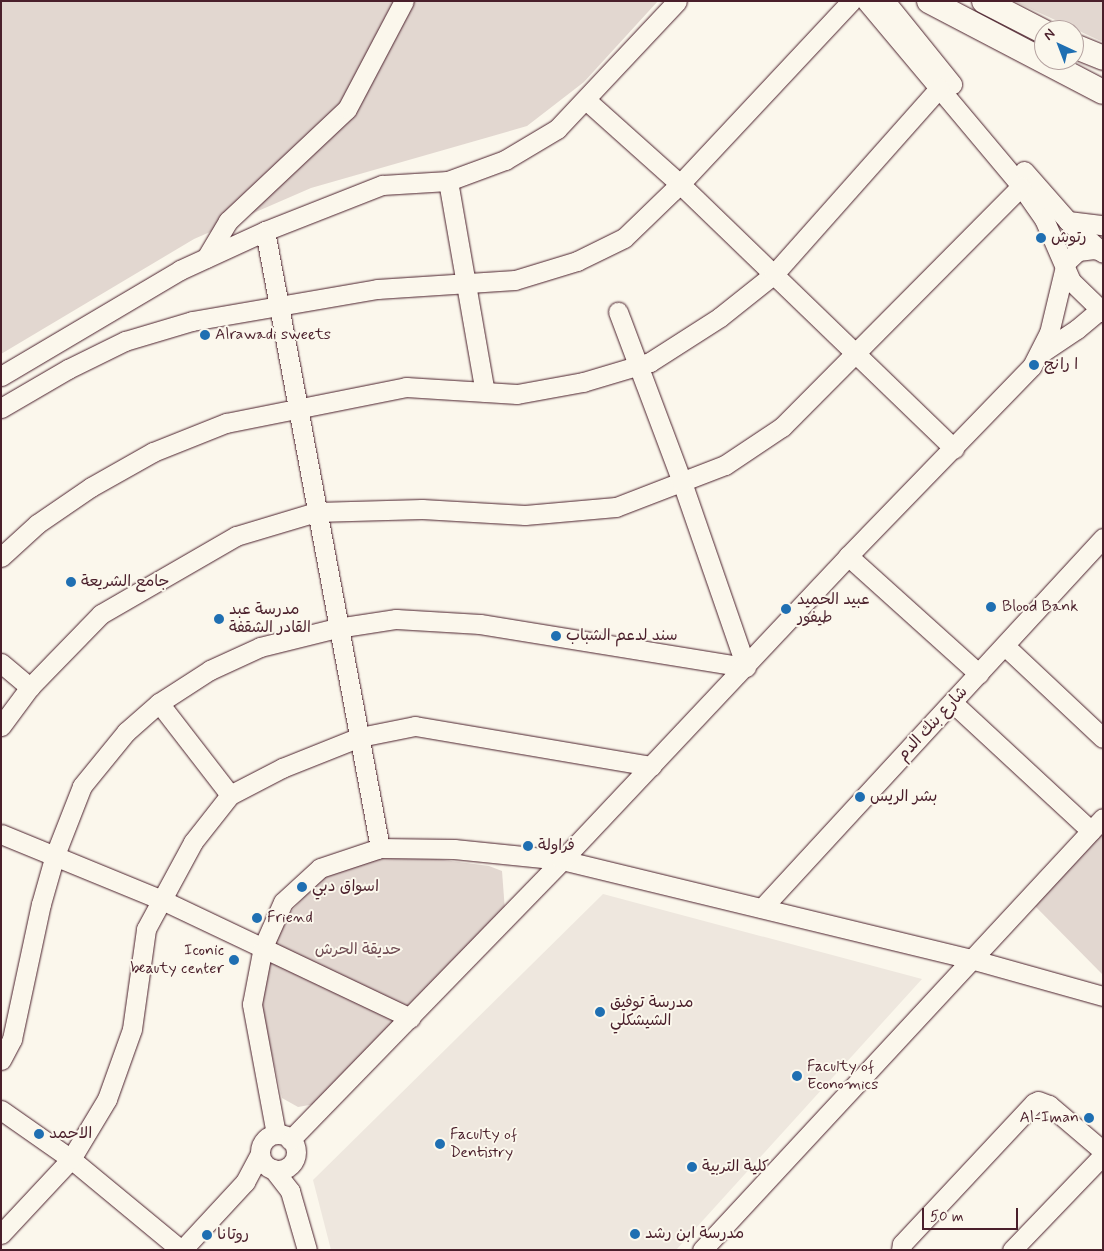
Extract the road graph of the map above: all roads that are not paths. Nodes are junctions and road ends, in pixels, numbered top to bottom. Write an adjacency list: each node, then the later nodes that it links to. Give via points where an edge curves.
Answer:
1 (404, 1): 21 (street, via 347,109 228,220)
2 (677, 1): 13 (street)
3 (851, 1): 15 (street)
4 (866, 1): 11 (street)
5 (885, 1): 17 (street)
6 (930, 1): 12 (main road)
7 (984, 1): 8 (main road)
8 (1034, 27)
9 (1084, 50): 10 (main road)
10 (1103, 58)
11 (939, 88): 16 (street); 23 (street)
12 (1103, 92)
13 (586, 100): 14 (street, via 557,129 505,160); 15 (street)
14 (448, 181): 19 (street, via 382,185); 24 (street)
15 (680, 184): 23 (street); 24 (street, via 624,238 577,261 515,280)
16 (1021, 186): 22 (street, via 1044,219); 29 (street)
17 (1068, 221): 18 (street); 20 (street)
18 (1103, 225)
19 (265, 231): 21 (street); 25 (street)
20 (1102, 252): 22 (street, via 1094,249 1078,251 1066,262)
21 (206, 258): 31 (street, via 180,270)
22 (1064, 270): 26 (street, via 1079,292); 28 (street, via 1055,313)
23 (774, 274): 29 (street); 30 (street, via 720,317 650,362)
24 (466, 282): 25 (street, via 377,289); 32 (street)
25 (280, 307): 33 (street, via 192,321 125,341); 34 (street)
26 (1102, 310): 28 (street)
27 (618, 312): 30 (street)
28 (1041, 353): 35 (street)
29 (856, 354): 35 (street); 36 (street, via 782,427 725,465)
30 (640, 365): 32 (street, via 583,382 517,394); 36 (street)
31 (1, 376)
32 (485, 392): 34 (street, via 406,388)
33 (1, 408)
34 (299, 410): 37 (street); 40 (street, via 226,423 153,452 91,487 37,524)
35 (954, 449): 39 (street)
36 (682, 482): 37 (street, via 616,507 534,514 422,509); 44 (street)
37 (316, 512): 41 (street); 46 (street, via 236,536 101,614)
38 (1103, 538): 42 (street, شارع بنك الدم)
39 (848, 556): 44 (street); 45 (street)
40 (1, 557)
41 (337, 628): 44 (street, via 396,619 480,624); 47 (street, via 260,647 210,670); 50 (street)
42 (1005, 646): 45 (street, شارع بنك الدم); 51 (street)
43 (1, 663): 46 (street)
44 (746, 667): 52 (street)
45 (979, 674): 48 (street, شارع بنك الدم)
46 (30, 687): 49 (street)
47 (159, 703): 53 (street); 57 (street, via 126,732 82,786)
48 (953, 703): 54 (street); 60 (street, شارع بنك الدم)
49 (1, 726)
50 (360, 737): 52 (street, via 415,726); 53 (street, via 282,768); 56 (street)
51 (1103, 738)
52 (652, 766): 58 (street)
53 (230, 795): 59 (street, via 193,842)
54 (1097, 825): 62 (street)
55 (1, 834): 57 (street)
56 (380, 848): 58 (street, via 454,849); 61 (street, via 320,868 283,902)
57 (55, 855): 59 (street); 65 (street, via 12,1039)
58 (562, 860): 60 (street); 64 (street)
59 (162, 900): 61 (street); 69 (street, via 146,929 132,1029 107,1099)
60 (762, 908): 62 (street)
61 (262, 948): 64 (street); 67 (street, via 252,1004)
62 (974, 960): 63 (street); 76 (street)
63 (1103, 996)
64 (410, 1018): 67 (street)
65 (1, 1060)
66 (1, 1110): 69 (street)
67 (283, 1137): 70 (street, via 295,1152); 71 (street, via 264,1141)
68 (1103, 1153): 77 (street, via 1049,1105 1038,1101 902,1244); 78 (street)
69 (71, 1159): 73 (street); 74 (street)
70 (293, 1160): 71 (street, via 284,1168); 72 (street)
71 (268, 1164): 72 (street); 74 (street, via 245,1182)
72 (290, 1191): 75 (street)
73 (1, 1234)
74 (182, 1250)
75 (307, 1250)
76 (702, 1250)
77 (901, 1250)
78 (1012, 1250)

